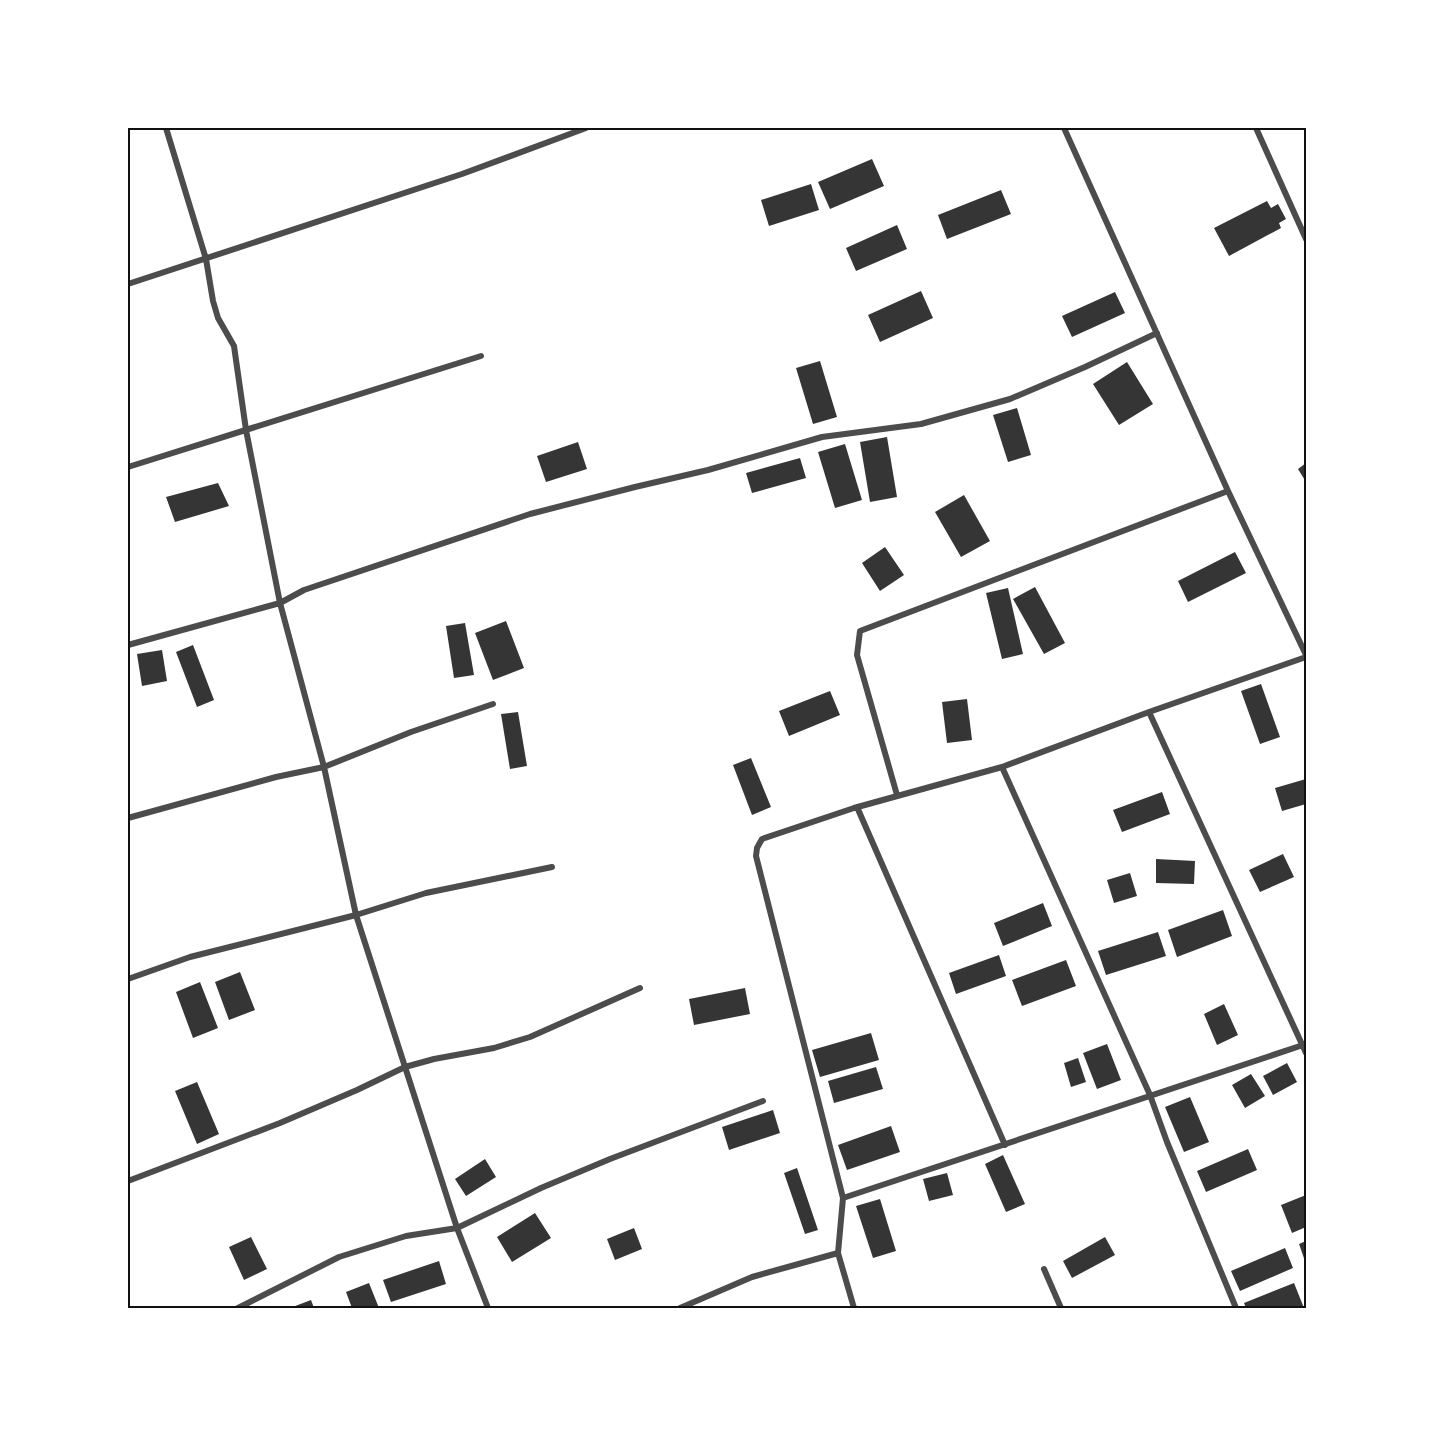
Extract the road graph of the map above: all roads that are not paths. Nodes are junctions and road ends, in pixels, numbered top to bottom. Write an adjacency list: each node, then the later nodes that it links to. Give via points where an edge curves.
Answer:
1 (166, 128): 6 (street)
2 (586, 128): 6 (street)
3 (1064, 128): 8 (street)
4 (1256, 128): 5 (street)
5 (1306, 239)
6 (206, 260): 7 (street); 10 (street, via 218,318 234,346)
7 (128, 284)
8 (1157, 333): 12 (street); 13 (street, via 1010,399 921,424 822,437 530,514 304,590)
9 (481, 356): 10 (street)
10 (246, 430): 11 (street); 13 (street)
11 (128, 467)
12 (1228, 491): 15 (street); 20 (street, via 860,631 857,656)
13 (280, 603): 14 (street); 18 (street)
14 (128, 645)
15 (1306, 656): 17 (street)
16 (493, 704): 18 (street)
17 (1149, 712): 19 (street); 27 (street)
18 (324, 767): 22 (street); 24 (street)
19 (1002, 767): 20 (street); 30 (street)
20 (897, 795): 21 (street)
21 (857, 807): 32 (street); 34 (street, via 762,839 756,856)
22 (128, 818)
23 (552, 867): 24 (street, via 426,893)
24 (356, 915): 25 (street, via 190,957); 29 (street)
25 (128, 979)
26 (640, 988): 29 (street, via 530,1037)
27 (1305, 1044): 28 (street); 30 (street)
28 (1306, 1053)
29 (405, 1067): 33 (street, via 280,1123); 35 (street)
30 (1150, 1095): 32 (street); 43 (street)
31 (763, 1101): 35 (street, via 610,1159)
32 (1005, 1145): 34 (street)
33 (128, 1181)
34 (843, 1198): 36 (street)
35 (457, 1228): 38 (street, via 406,1236 339,1257); 39 (street)
36 (838, 1253): 40 (street, via 752,1277); 41 (street)
37 (1044, 1269): 42 (street)
38 (238, 1308)
39 (489, 1308)
40 (680, 1308)
41 (854, 1308)
42 (1061, 1308)
43 (1236, 1308)

